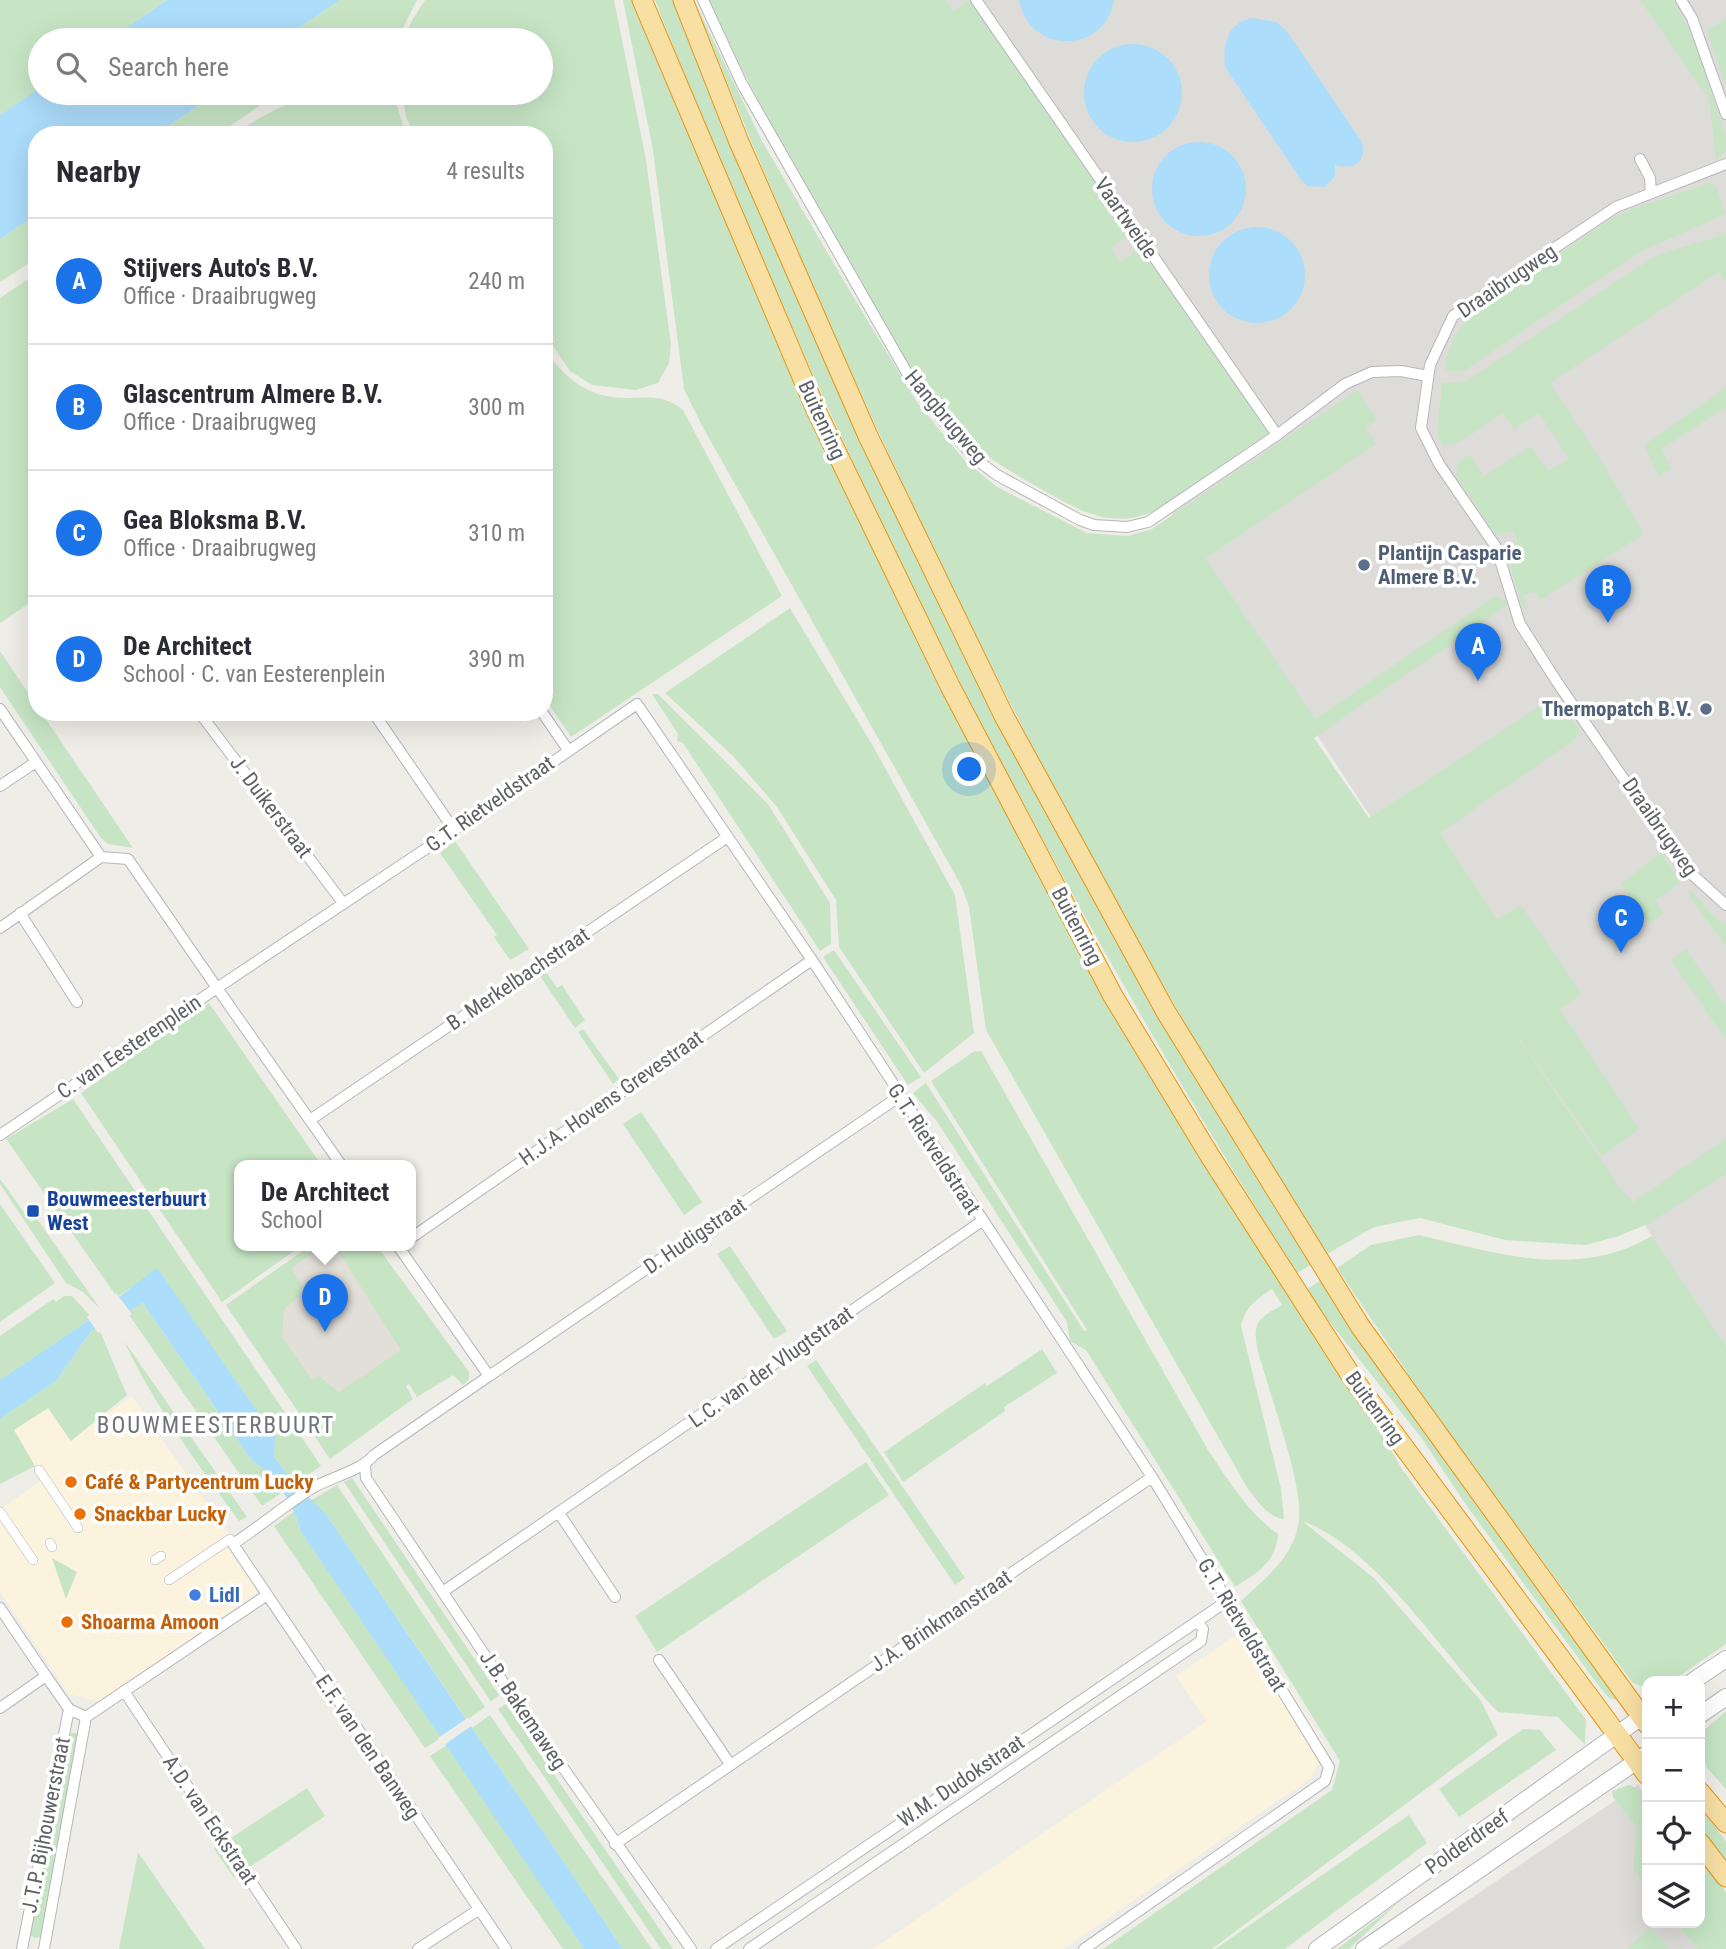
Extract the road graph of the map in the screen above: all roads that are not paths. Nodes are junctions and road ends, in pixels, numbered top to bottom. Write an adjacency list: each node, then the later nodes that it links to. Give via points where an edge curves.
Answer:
1 (642, 0): 64 (highway, Buitenring, via 817,412 944,674 1113,996 1352,1377)
2 (682, 0): 61 (highway, Buitenring, via 868,436 1004,716 1166,1012 1360,1326)
3 (703, 0): 11 (street, Hangbrugweg, via 742,84 915,387 974,458 1080,520 1128,527 1148,522)
4 (976, 0): 11 (street, Vaartweide)
5 (1681, 0): 6 (street)
6 (1726, 114)
7 (1640, 159): 9 (street, via 1650,177)
8 (1726, 164): 9 (street, Draaibrugweg)
9 (1651, 193): 10 (street, Draaibrugweg, via 1616,207 1453,316)
10 (1428, 376): 11 (street, Hangbrugweg, via 1401,370 1372,372 1345,384); 23 (street, Draaibrugweg, via 1421,428 1439,464 1496,547 1520,624 1685,868)
11 (1277, 435)
12 (0, 709): 17 (street)
13 (206, 721): 22 (street, J. Duikerstraat)
14 (379, 721): 19 (street)
15 (548, 721): 16 (street)
16 (568, 750): 19 (street, G.T. Rietveldstraat); 20 (street, G.T. Rietveldstraat, via 637,704)
17 (36, 762): 18 (street); 21 (street)
18 (0, 786)
19 (454, 830): 22 (street, G.T. Rietveldstraat)
20 (726, 838): 26 (street, G.T. Rietveldstraat); 30 (street, B. Merkelbachstraat)
21 (101, 857): 24 (street); 27 (street, via 128,859)
22 (343, 903): 27 (street, G.T. Rietveldstraat)
23 (1726, 905)
24 (20, 914): 25 (street); 28 (street)
25 (0, 928)
26 (811, 960): 29 (street, G.T. Rietveldstraat); 34 (street, H.J.A. Hovens Grevestraat)
27 (217, 988): 30 (street, C. van Eesterenplein); 31 (street, C. van Eesterenplein)
28 (77, 1002)
29 (900, 1097): 33 (street, G.T. Rietveldstraat); 36 (street, D. Hudigstraat)
30 (310, 1120): 32 (street, C. van Eesterenplein)
31 (0, 1135)
32 (338, 1160)
33 (982, 1221): 39 (street, G.T. Rietveldstraat); 41 (street, L.C. van der Vlugtstraat)
34 (416, 1235)
35 (402, 1251): 36 (street)
36 (489, 1376): 37 (street)
37 (365, 1465): 43 (street, via 334,1475); 46 (street, J.B. Bakemaweg, via 366,1478)
38 (39, 1470): 42 (street)
39 (1152, 1477): 49 (street, G.T. Rietveldstraat); 66 (street, J.A. Brinkmanstraat)
40 (0, 1512): 44 (street)
41 (559, 1513): 46 (street, L.C. van der Vlugtstraat); 48 (street)
42 (78, 1528)
43 (232, 1541): 45 (street); 47 (street, E.F. van den Banweg)
44 (33, 1560)
45 (169, 1580)
46 (444, 1591): 70 (street, J.B. Bakemaweg)
47 (267, 1595): 56 (street); 73 (street, E.F. van den Banweg)
48 (615, 1597)
49 (1227, 1601): 51 (street, W.M. Dudokstraat); 83 (street, G.T. Rietveldstraat, via 1329,1767 1325,1781)
50 (0, 1608): 54 (street)
51 (1197, 1621): 75 (street, W.M. Dudokstraat); 82 (street, W.M. Dudokstraat, via 1203,1629 1201,1641)
52 (1726, 1659): 55 (main road)
53 (659, 1660): 66 (street)
54 (46, 1676): 58 (street); 59 (street)
55 (1700, 1676)
56 (124, 1690): 62 (street); 77 (street, A.D. van Eckstraat)
57 (1726, 1697): 60 (main road)
58 (0, 1708)
59 (69, 1709): 62 (street); 74 (street, J.T.P. Bijhouwerstraat)
60 (1705, 1712)
61 (1642, 1714)
62 (86, 1717): 76 (street, J.T.P. Bijhouwerstraat)
63 (1642, 1720): 64 (main road, Polderdreef)
64 (1616, 1737): 65 (highway, Buitenring); 84 (main road, Polderdreef)
65 (1642, 1762)
66 (730, 1764): 70 (street, J.A. Brinkmanstraat)
67 (1642, 1765): 85 (main road, Polderdreef)
68 (1705, 1797): 69 (highway)
69 (1726, 1823)
70 (615, 1844): 80 (street, J.B. Bakemaweg)
71 (1705, 1850): 72 (highway)
72 (1726, 1877)
73 (478, 1910): 78 (street); 79 (street, E.F. van den Banweg)
74 (23, 1945): 76 (street, J.T.P. Bijhouwerstraat)
75 (729, 1945): 81 (street, W.M. Dudokstraat)
76 (45, 1947)
77 (296, 1949)
78 (418, 1949)
79 (506, 1949)
80 (691, 1949)
81 (716, 1949)
82 (749, 1949)
83 (1084, 1949)
84 (1317, 1949)
85 (1364, 1949)

